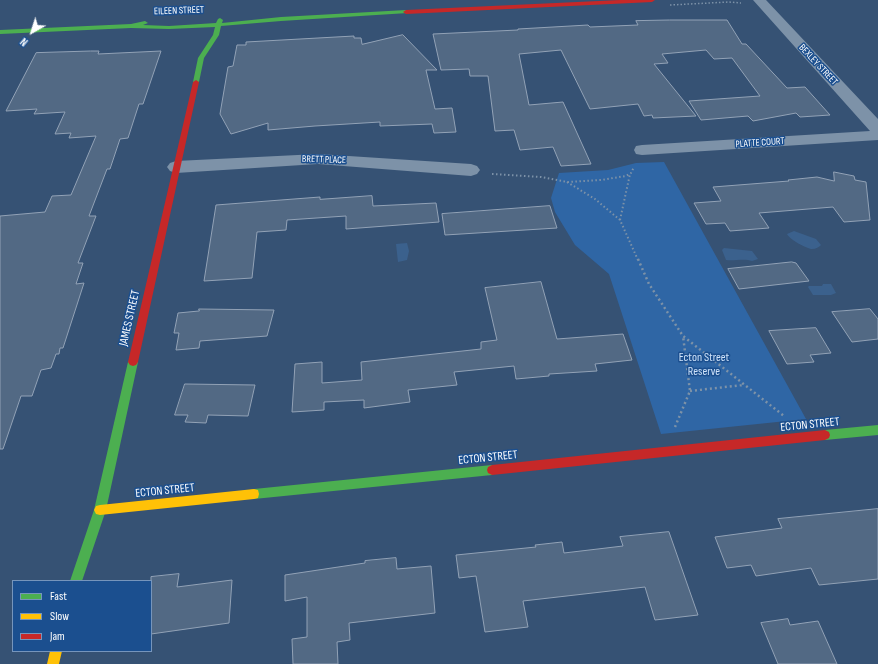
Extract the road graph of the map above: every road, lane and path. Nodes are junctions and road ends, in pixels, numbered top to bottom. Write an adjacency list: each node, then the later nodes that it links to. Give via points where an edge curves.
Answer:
1 (652, 0): 3 (street, EILEEN STREET, via 300,18 271,16)
2 (759, 0): 7 (street, BEXLEY STREET)
3 (220, 23): 5 (street, EILEEN STREET); 6 (street, JAMES STREET, via 211,45)
4 (0, 32): 5 (street, EILEEN STREET, via 131,26 152,22)
5 (198, 32): 6 (street)
6 (201, 58): 10 (street, JAMES STREET)
7 (878, 129)
8 (878, 135): 9 (street, PLATTE COURT)
9 (642, 150): 12 (path)
10 (176, 167): 11 (street, BRETT PLACE, via 318,159); 22 (street, JAMES STREET)
11 (471, 170)
12 (631, 173): 14 (path, via 601,180); 15 (path)
13 (492, 174): 14 (path, via 541,177)
14 (567, 182): 15 (path, via 595,199)
15 (620, 220): 16 (path, via 649,284)
16 (683, 336): 17 (path); 18 (path)
17 (744, 385): 18 (path); 20 (path)
18 (690, 391): 21 (path)
19 (878, 430): 20 (street, ECTON STREET)
20 (812, 437): 21 (street, ECTON STREET)
21 (664, 452): 22 (street, ECTON STREET)
22 (100, 510): 23 (street, JAMES STREET)
23 (76, 580)
24 (56, 652): 25 (street)
25 (53, 664)

